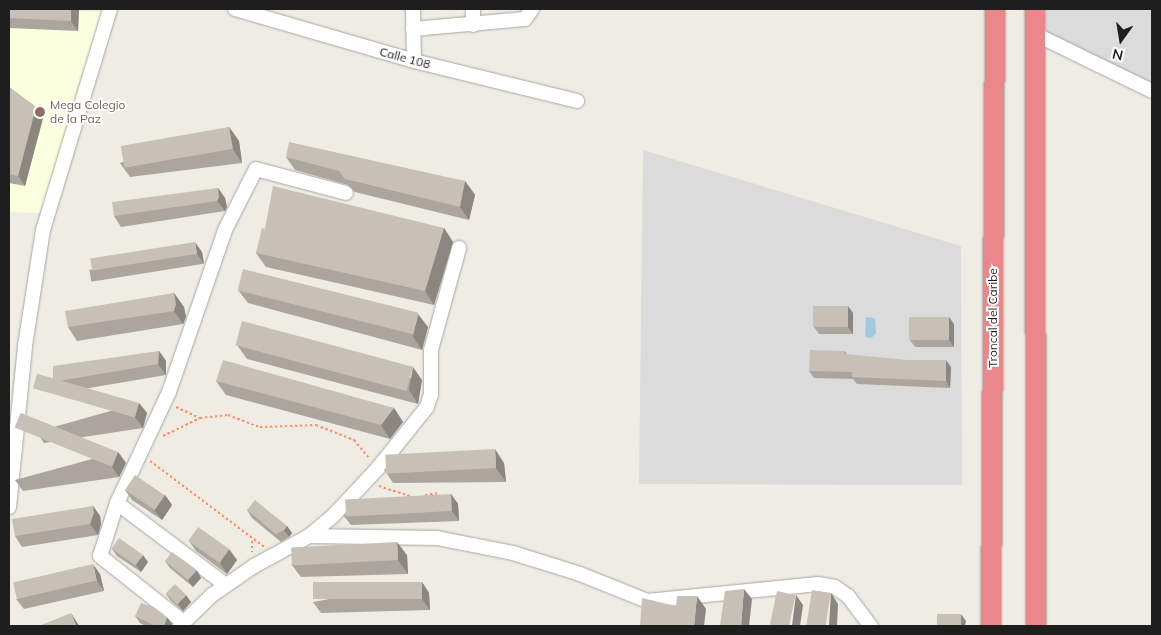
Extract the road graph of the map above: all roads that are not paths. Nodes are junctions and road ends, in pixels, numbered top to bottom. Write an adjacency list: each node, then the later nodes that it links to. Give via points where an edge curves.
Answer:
1 (110, 9): 17 (street, via 43,230 25,346)
2 (235, 9): 11 (street, Calle 108)
3 (413, 9): 9 (street)
4 (473, 9): 8 (street)
5 (532, 9): 8 (street, via 525,20)
6 (995, 9): 22 (highway, Troncal del Caribe)
7 (1035, 9): 10 (highway)
8 (473, 24): 9 (street)
9 (413, 29): 11 (street)
10 (1035, 34): 12 (street); 23 (highway)
11 (414, 61): 13 (street, Calle 108)
12 (1152, 91)
13 (577, 101)
14 (346, 193): 16 (street, via 256,170 225,230 169,392)
15 (459, 248): 18 (street, via 431,350 429,400 368,480)
16 (117, 503): 19 (street); 20 (street, via 100,556)
17 (9, 507)
18 (309, 536): 19 (street); 21 (street, via 437,538 503,551 580,574 647,601 809,585 835,587 848,596)
19 (226, 585): 20 (street)
20 (181, 624)
21 (871, 626)
22 (991, 626)
23 (1036, 626)

